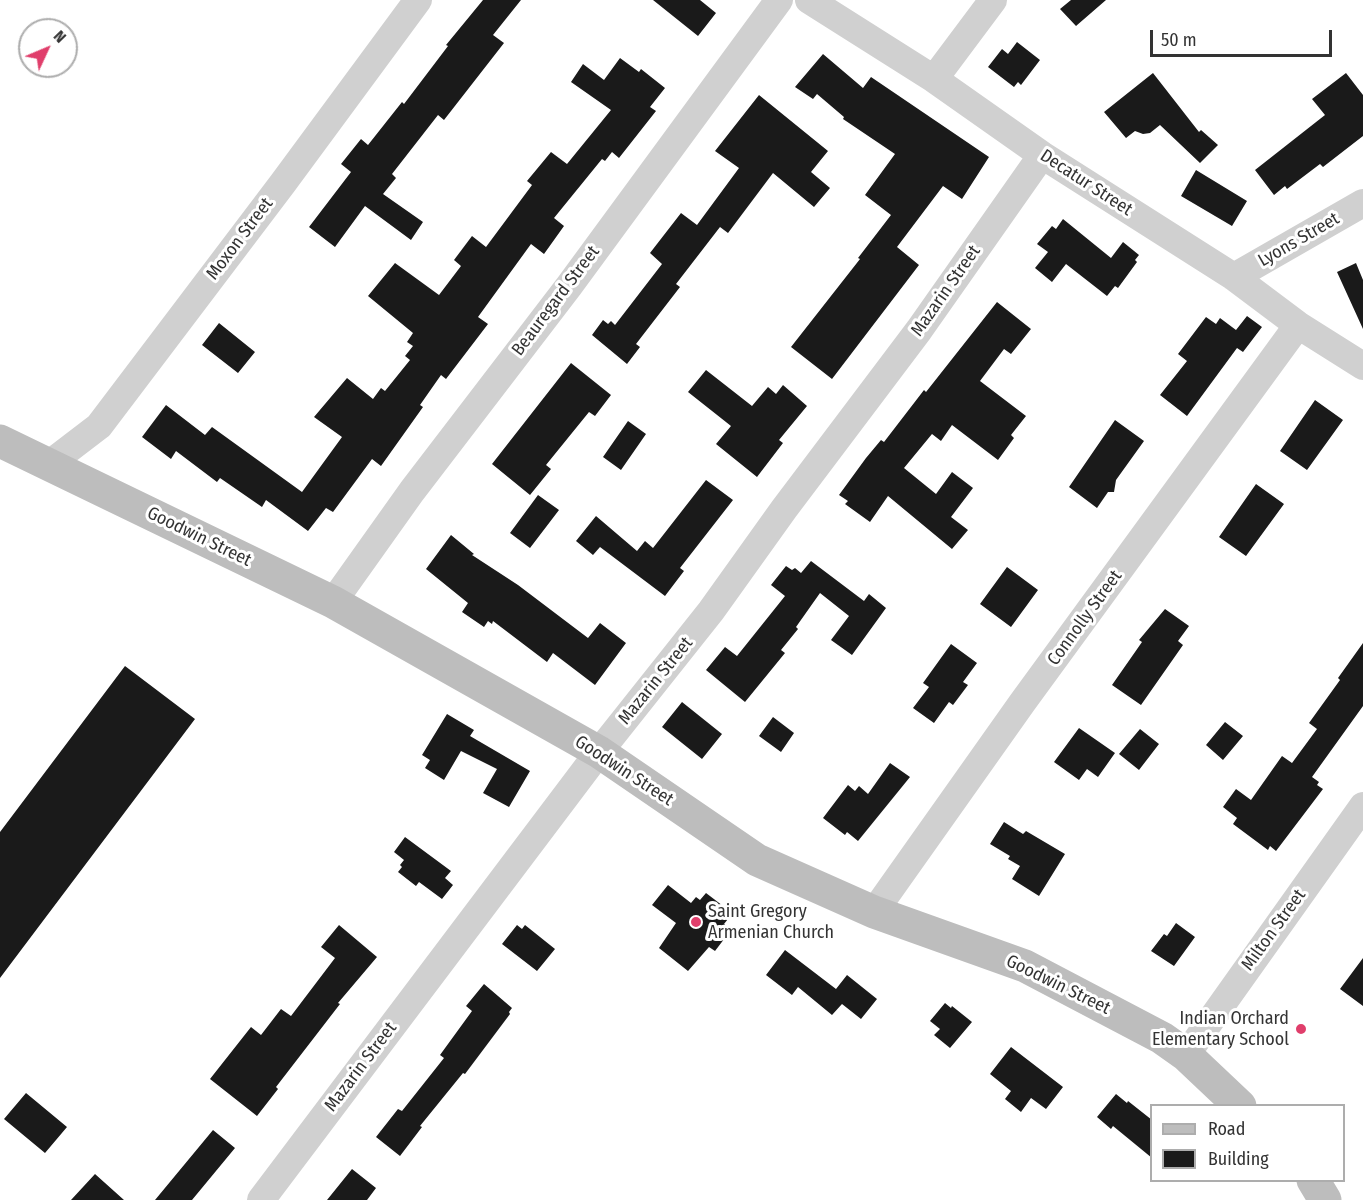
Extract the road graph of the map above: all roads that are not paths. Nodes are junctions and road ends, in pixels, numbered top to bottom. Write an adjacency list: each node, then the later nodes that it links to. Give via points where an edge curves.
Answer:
1 (418, 0): 12 (street, Moxon Street, via 99,426)
2 (779, 0): 13 (street, Beauregard Street)
3 (809, 0): 5 (street, Decatur Street)
4 (993, 0): 5 (street)
5 (934, 79): 6 (street, Decatur Street)
6 (1042, 155): 8 (street, Decatur Street); 14 (street, Mazarin Street, via 919,330 711,611)
7 (1363, 203): 8 (street, Lyons Street)
8 (1234, 277): 9 (street, Decatur Street)
9 (1298, 326): 10 (street, Decatur Street); 16 (street, Connolly Street)
10 (1363, 366)
11 (0, 441): 12 (main road, Goodwin Street)
12 (48, 465): 13 (main road, Goodwin Street)
13 (333, 602): 14 (main road, Goodwin Street)
14 (599, 752): 16 (main road, Goodwin Street, via 757,860); 20 (street, Mazarin Street)
15 (1363, 806): 17 (street, Milton Street)
16 (874, 912): 17 (main road, Goodwin Street, via 1025,966 1162,1038)
17 (1186, 1055): 18 (main road, Goodwin Street)
18 (1238, 1104)
19 (1314, 1182): 21 (main road)
20 (261, 1200)
21 (1325, 1200)

